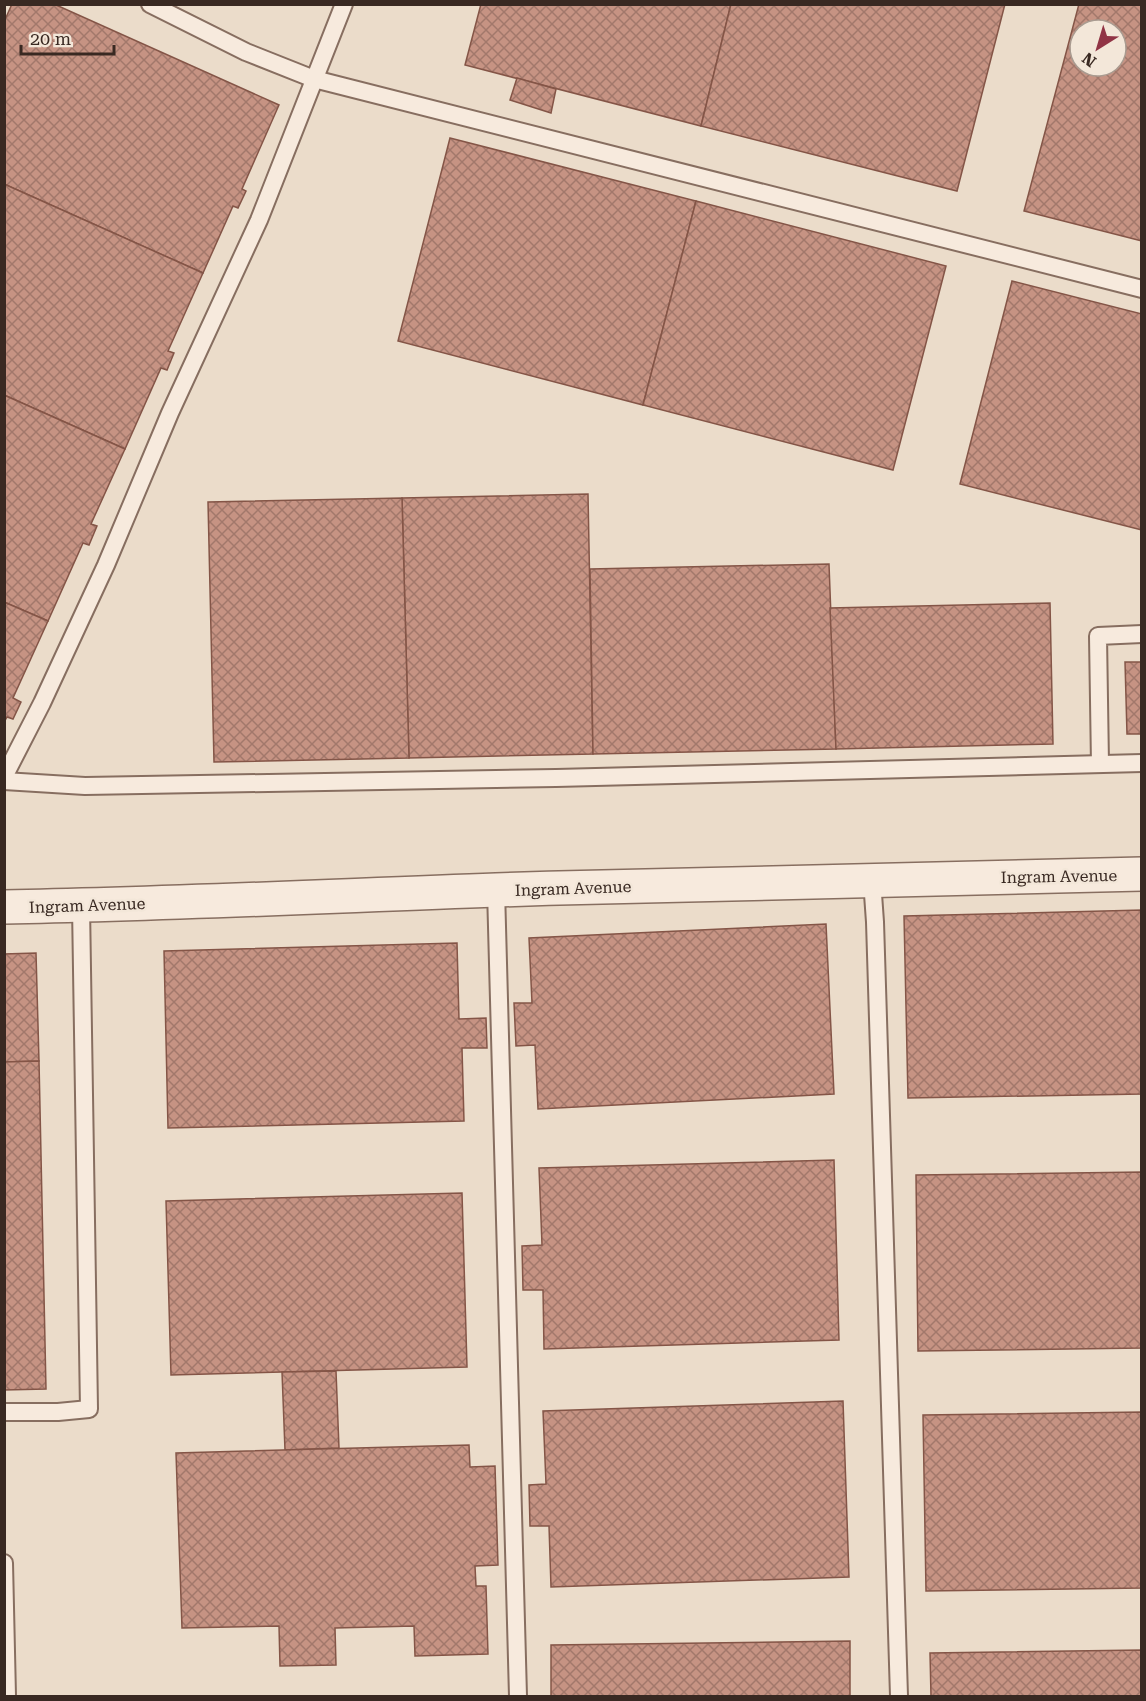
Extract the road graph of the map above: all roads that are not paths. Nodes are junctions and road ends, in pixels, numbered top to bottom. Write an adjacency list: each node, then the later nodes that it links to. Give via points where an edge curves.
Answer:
1 (150, 4): 3 (lane, via 246,52)
2 (344, 4): 3 (lane)
3 (314, 79): 4 (lane); 8 (lane, via 259,220 170,413 106,565)
4 (1142, 289)
5 (1142, 634): 7 (lane, via 1098,636)
6 (1142, 763): 7 (lane)
7 (1100, 765): 8 (lane, via 97,785)
8 (4, 779)
9 (1142, 874): 10 (street, Ingram Avenue)
10 (872, 880): 11 (street, Ingram Avenue); 18 (lane)
11 (496, 890): 12 (street, Ingram Avenue); 17 (lane)
12 (81, 906): 13 (street, Ingram Avenue); 14 (lane, via 89,1409)
13 (4, 907)
14 (4, 1412)
15 (4, 1563): 16 (lane)
16 (7, 1696)
17 (518, 1696)
18 (899, 1696)

